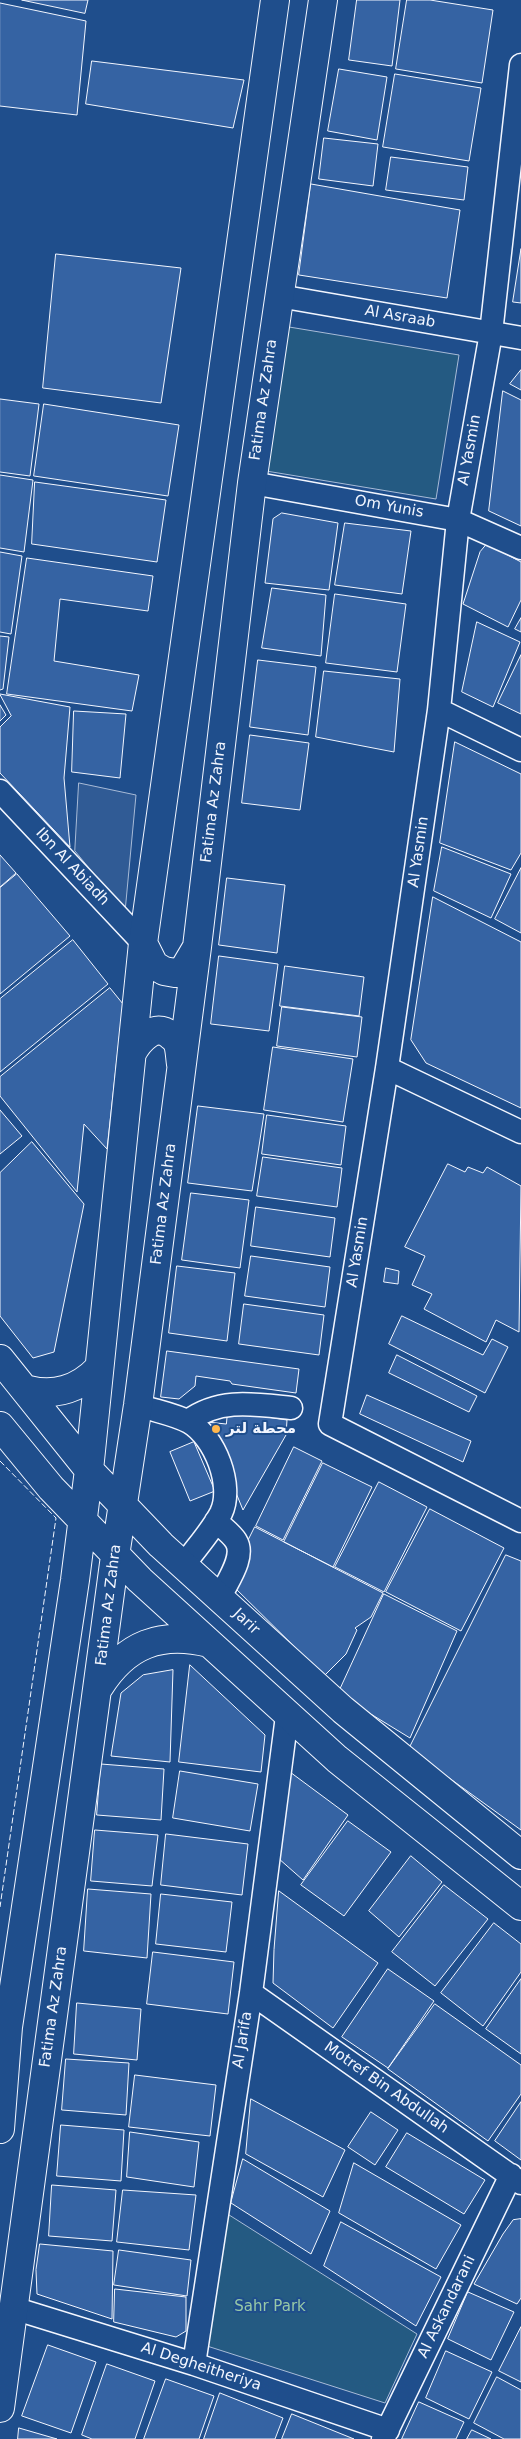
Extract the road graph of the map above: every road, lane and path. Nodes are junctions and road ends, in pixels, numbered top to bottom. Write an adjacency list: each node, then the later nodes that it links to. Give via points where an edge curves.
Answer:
1 (275, 0): 13 (main road)
2 (323, 0): 4 (main road, Fatima Az Zahra)
3 (521, 65): 5 (street, Al Yasmin)
4 (279, 296): 5 (street, Al Asraab); 7 (main road, Fatima Az Zahra)
5 (491, 333): 6 (street, Al Asraab); 8 (street, Al Yasmin)
6 (521, 338)
7 (252, 483): 8 (street, Om Yunis); 14 (main road, Fatima Az Zahra)
8 (458, 520): 9 (street, Om Yunis); 10 (street, Al Yasmin)
9 (521, 548)
10 (439, 710): 11 (street); 17 (street, Al Yasmin)
11 (521, 750)
12 (0, 791): 13 (street, Ibn Al Abiadh)
13 (143, 943): 14 (main road, via 154,965 175,973 184,969); 15 (main road)
14 (197, 947): 16 (main road, Fatima Az Zahra)
15 (132, 1053): 16 (main road, via 139,1042 160,1030 178,1043); 20 (main road)
16 (182, 1066): 22 (main road, Fatima Az Zahra)
17 (387, 1068): 18 (street); 32 (street, Al Yasmin, via 330,1424)
18 (521, 1132)
19 (0, 1359): 21 (main road)
20 (99, 1368): 21 (main road, via 90,1378 65,1391 38,1393); 26 (main road)
21 (24, 1389): 26 (main road)
22 (138, 1405): 24 (street); 27 (main road, Fatima Az Zahra)
23 (291, 1408): 24 (street, via 234,1403 209,1408)
24 (188, 1421): 31 (street, via 209,1442 220,1469 225,1492)
25 (0, 1426): 28 (main road)
26 (81, 1445): 27 (main road, via 99,1472 107,1478 119,1470); 28 (main road, via 67,1483 49,1481); 29 (main road)
27 (130, 1455): 30 (main road, Fatima Az Zahra)
28 (32, 1465): 33 (main road)
29 (89, 1470): 30 (main road, Jarir); 33 (main road)
30 (122, 1506): 34 (main road, Fatima Az Zahra); 35 (main road, Jarir)
31 (216, 1521): 35 (street); 39 (street, via 239,1547 238,1558)
32 (521, 1521)
33 (82, 1523): 34 (main road); 36 (main road)
34 (115, 1556): 37 (main road); 38 (main road, Fatima Az Zahra)
35 (176, 1560): 37 (main road, via 152,1545 134,1548 134,1562); 39 (main road, Jarir)
36 (75, 1580): 38 (main road, via 82,1569 94,1561 108,1573); 46 (main road)
37 (140, 1580): 40 (main road)
38 (111, 1588): 41 (main road, Fatima Az Zahra)
39 (220, 1598): 43 (main road, Jarir, via 386,1746)
40 (210, 1642): 41 (main road, via 191,1638 154,1641 121,1659); 42 (main road)
41 (98, 1688): 49 (main road, Fatima Az Zahra)
42 (287, 1716): 44 (main road); 45 (street, Al Jarifa)
43 (521, 1855)
44 (521, 1906)
45 (250, 1993): 48 (street, Motref Bin Abdullah); 50 (street, Al Jarifa)
46 (4, 2024): 47 (main road)
47 (0, 2129)
48 (516, 2179): 52 (street, Al Askandarani)
49 (13, 2308): 50 (street, Al Degheitheriya); 51 (main road, Fatima Az Zahra)
50 (194, 2364): 52 (street, Al Degheitheriya)
51 (0, 2408)
52 (386, 2435)

